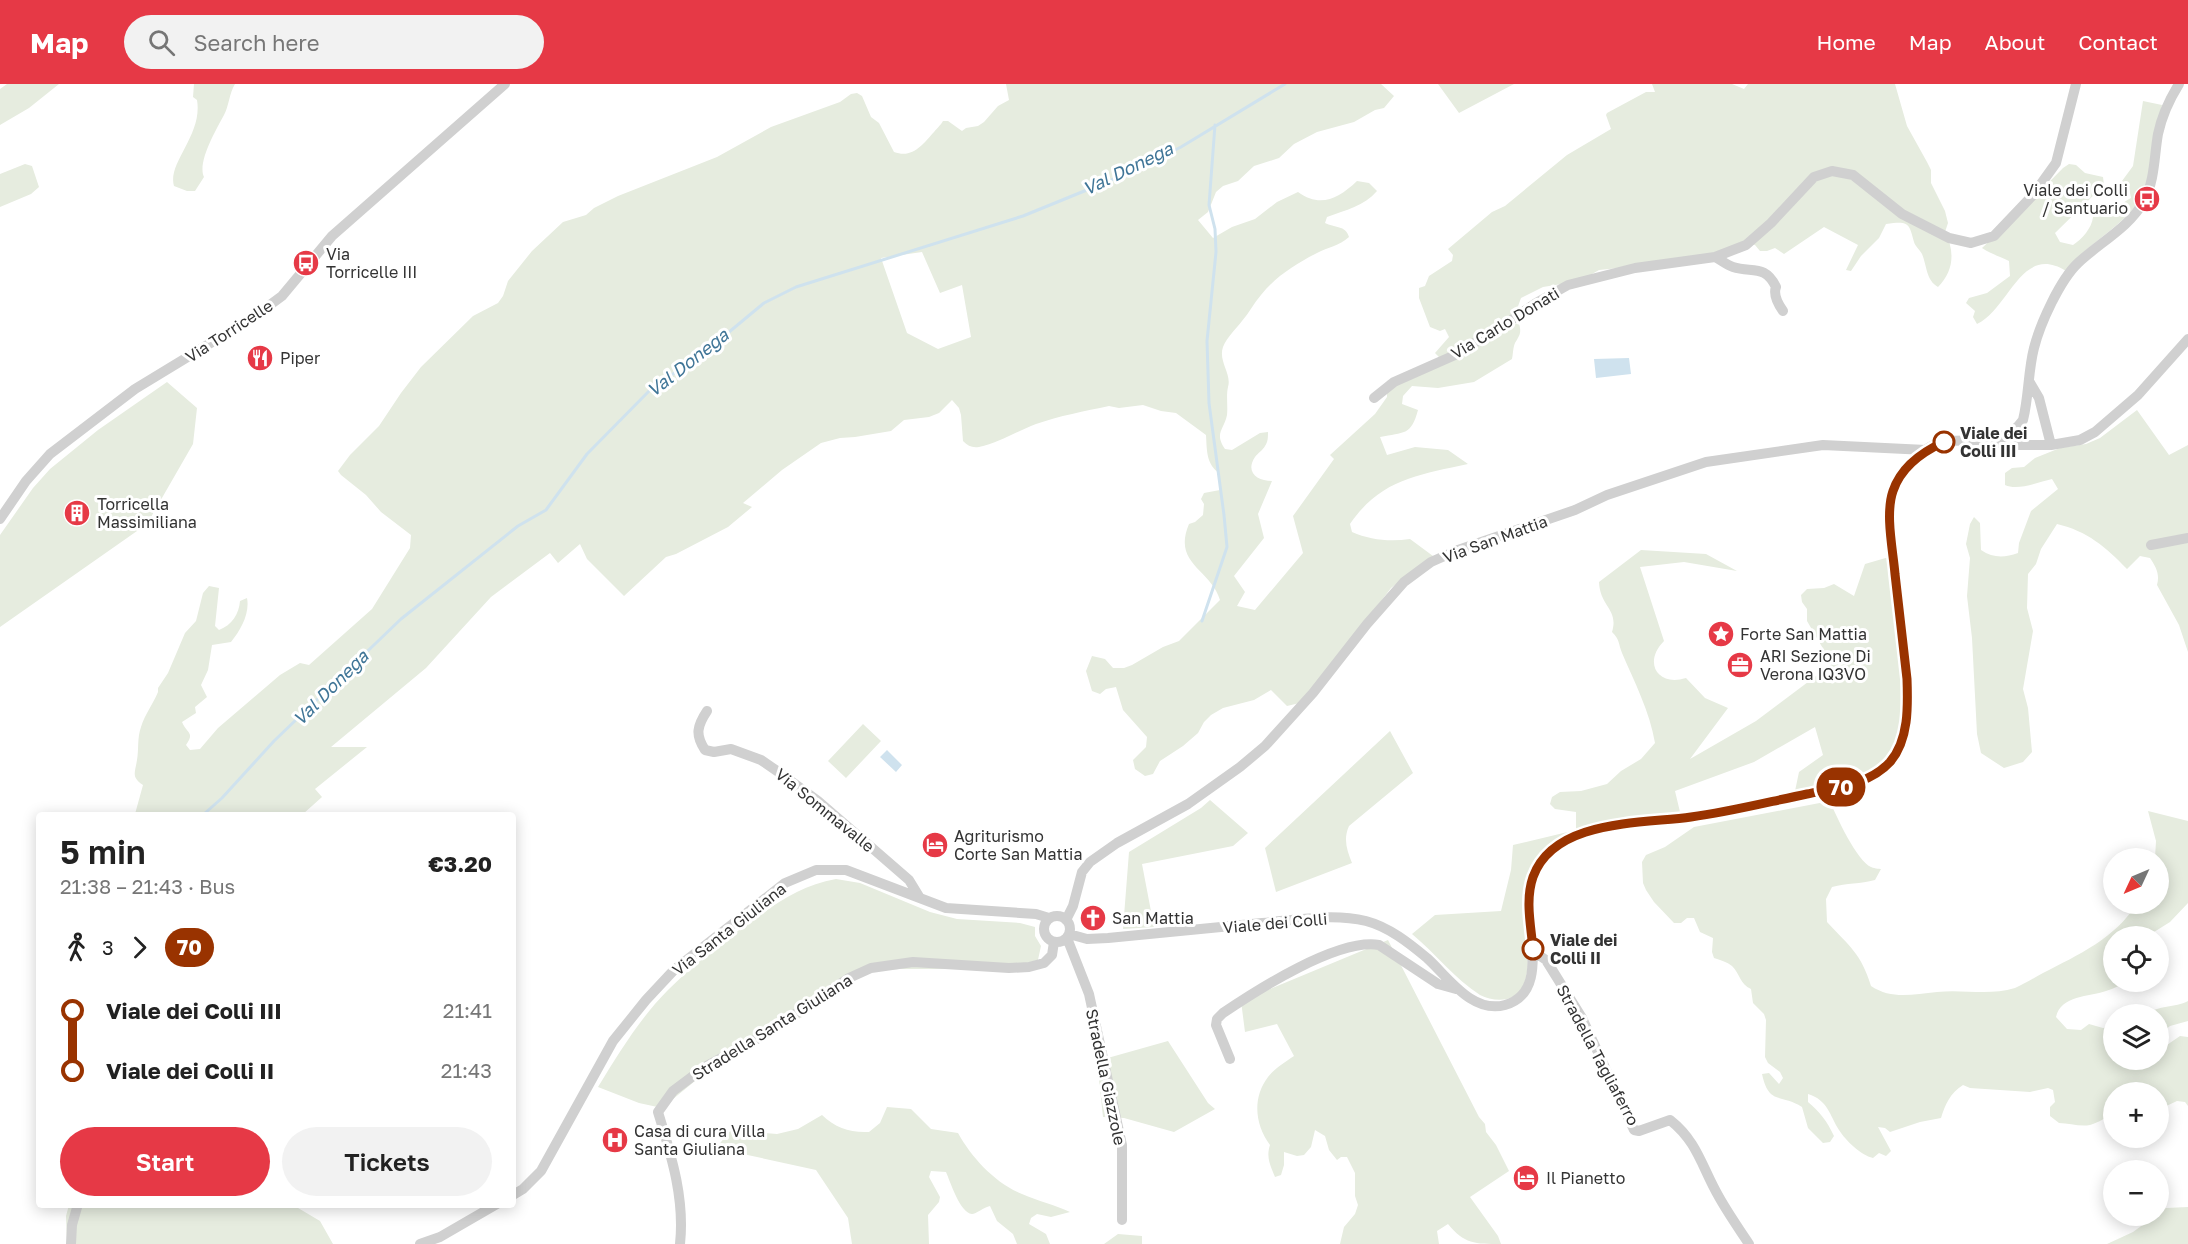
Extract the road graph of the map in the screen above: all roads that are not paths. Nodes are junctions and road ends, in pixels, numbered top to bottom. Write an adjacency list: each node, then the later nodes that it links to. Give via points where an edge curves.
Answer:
1 (505, 84): 12 (street, Via Torricelle, via 332,236 282,296 135,389 50,454)
2 (2076, 84): 4 (street, Via Carlo Donati, via 2056,163 2033,195 1994,236 1971,243 1949,238 1902,214 1853,175 1832,171 1814,177 1746,245)
3 (2179, 84): 7 (street, Viale dei Colli, via 2162,118 2151,183 2143,203 2076,265 2063,285 2034,348)
4 (1715, 257): 5 (street, via 1731,267 1764,272 1772,278); 8 (street, Via Carlo Donati, via 1635,268 1568,285 1455,355 1394,382)
5 (1783, 311)
6 (2188, 339): 10 (street, via 2138,395 2095,432 2080,440)
7 (2030, 381): 9 (street, Viale dei Colli, via 2024,420 2017,429); 10 (street, via 2039,398)
8 (1374, 398)
9 (1994, 439): 10 (street, via 2003,445); 11 (street, Viale dei Colli, via 1944,442)
10 (2051, 445)
11 (1926, 450): 18 (street, Via San Mattia, via 1823,445 1706,462 1431,562 1404,582 1265,746 1188,804 1090,862 1082,872); 21 (street, Viale dei Colli, via 1905,470 1893,492 1890,512 1908,699 1904,734 1891,760 1871,776 1844,786 1690,818 1628,822 1589,831 1562,844 1546,855 1531,886)
12 (0, 519)
13 (2188, 538): 14 (street)
14 (2151, 545)
15 (707, 711): 16 (street, Via Sommavalle, via 699,723 699,740 705,750 731,749 761,760 780,773 909,880)
16 (920, 898): 17 (street, Via Santa Giuliana, via 946,908); 24 (street, Via Santa Giuliana, via 846,870 816,870 785,884 674,970 645,1000 613,1041 541,1171)
17 (1049, 918): 18 (street, via 1058,916); 20 (street, via 1043,931)
18 (1066, 920): 19 (street)
19 (1068, 936): 20 (street); 22 (street, Viale dei Colli, via 1108,938 1336,918 1366,921 1396,934); 27 (street, Stradella Giazzole, via 1089,994 1122,1144)
20 (1054, 942): 30 (street, Stradella Santa Giuliana, via 1052,955 1044,963 1029,966 913,962 871,968 705,1067 673,1091 658,1112 676,1170)
21 (1533, 951): 22 (street, Viale dei Colli, via 1531,978 1522,994 1508,1004 1481,1005); 31 (street, Stradella Tagliaferro, via 1546,960 1582,1018 1634,1130 1670,1120 1683,1130)
22 (1459, 990): 23 (street, Viale dei Colli, via 1438,984 1379,945 1350,947 1302,966 1223,1013 1216,1025)
23 (1230, 1059)
24 (516, 1193)
25 (77, 1208): 28 (street)
26 (490, 1208): 29 (street)
27 (1122, 1220)
28 (71, 1244)
29 (420, 1244)
30 (680, 1244)
31 (1749, 1244)

